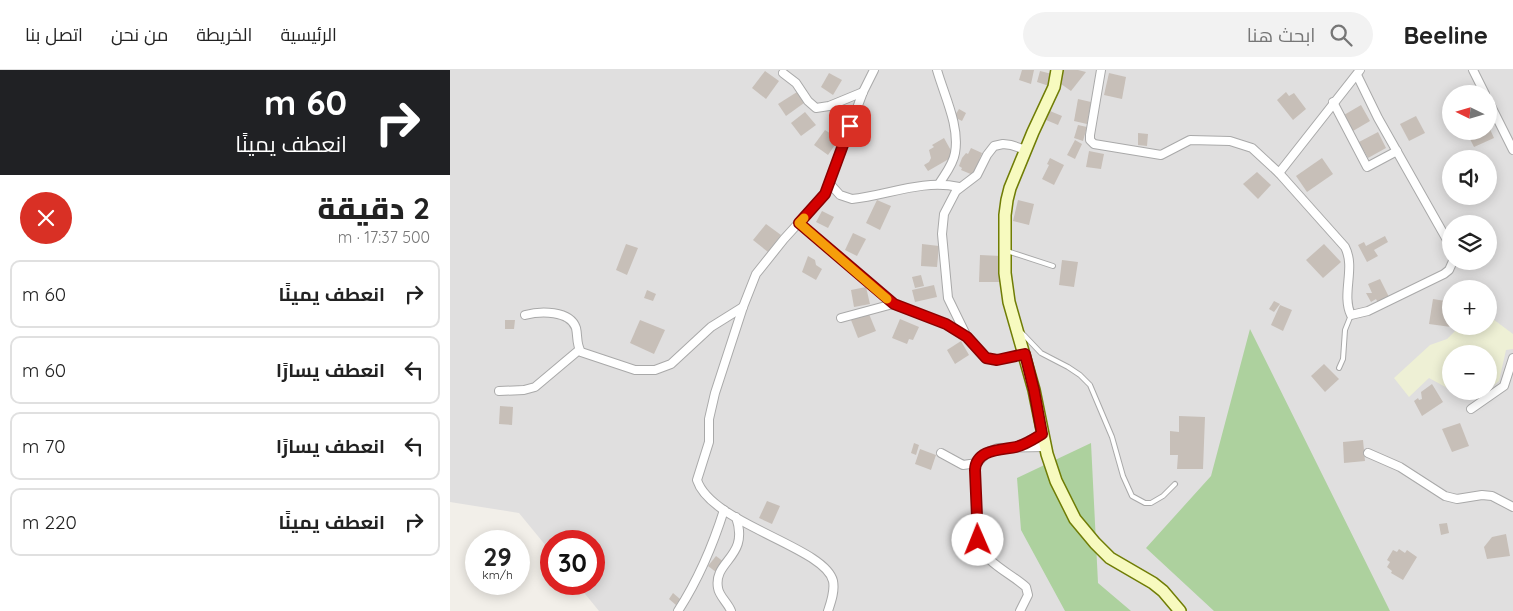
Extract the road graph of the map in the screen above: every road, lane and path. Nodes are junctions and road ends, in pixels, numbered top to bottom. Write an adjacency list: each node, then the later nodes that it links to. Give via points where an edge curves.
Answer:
1 (874, 70): 9 (street)
2 (937, 70): 17 (street, via 956,145 954,160)
3 (1058, 70): 12 (street, via 1054,87)
4 (1101, 70): 15 (street, via 1090,139 1094,144 1161,155 1190,140 1230,141 1252,148)
5 (1473, 70): 8 (street)
6 (783, 72): 9 (street, via 816,108)
7 (1358, 72): 10 (street); 14 (street)
8 (1480, 85)
9 (862, 92): 16 (street)
10 (1333, 102): 14 (street, via 1367,166); 15 (street)
11 (1498, 120): 13 (street)
12 (1026, 150): 18 (street, via 1011,145 994,146 977,174); 21 (street, via 1007,200)
13 (1513, 150)
14 (1397, 151): 20 (street)
15 (1279, 173): 27 (street, via 1345,247 1349,261 1348,305)
16 (830, 184): 17 (street, via 840,195 852,199); 19 (street, via 817,205)
17 (939, 184): 18 (street)
18 (959, 187): 30 (street, via 944,214 942,234 948,298)
19 (799, 223): 24 (street); 25 (street, via 756,274)
20 (1442, 231)
21 (1005, 250): 22 (lane); 29 (street, via 1006,289)
22 (1053, 266)
23 (1449, 270): 27 (street, via 1368,311)
24 (894, 304): 28 (street); 30 (street, via 946,324)
25 (743, 307): 31 (street, via 711,327 671,364 655,370 635,370); 45 (street, via 711,408 709,442 697,480 705,494)
26 (525, 315): 31 (street, via 568,317 575,326)
27 (1352, 315): 34 (lane, via 1345,330 1343,359)
28 (840, 318)
29 (1014, 323): 32 (street); 43 (lane, via 1041,353 1068,367 1090,385 1132,496 1151,503)
30 (967, 337): 32 (street, via 991,360)
31 (579, 350): 35 (street, via 535,387)
32 (1025, 354): 37 (street)
33 (1513, 358): 36 (street, via 1504,386)
34 (1339, 368)
35 (499, 391)
36 (1471, 409)
37 (1042, 434): 38 (street); 39 (street)
38 (1016, 447): 39 (street); 42 (street, via 988,452)
39 (1045, 447): 47 (street, via 1056,481 1075,519 1086,533 1110,558)
40 (942, 453): 42 (street, via 963,465)
41 (1368, 453): 44 (street, via 1400,467 1445,496 1492,496)
42 (977, 462): 51 (street, via 978,540 985,556 1026,587 1028,595)
43 (1175, 484)
44 (1513, 507)
45 (724, 510): 46 (street); 48 (street, via 713,544)
46 (736, 517): 49 (street, via 741,538 718,580 719,592); 50 (street, via 826,568 833,580)
47 (1153, 583): 52 (street); 53 (street, via 1167,588)
48 (678, 611)
49 (731, 611)
50 (828, 611)
51 (1020, 611)
52 (1180, 611)
53 (1186, 611)

